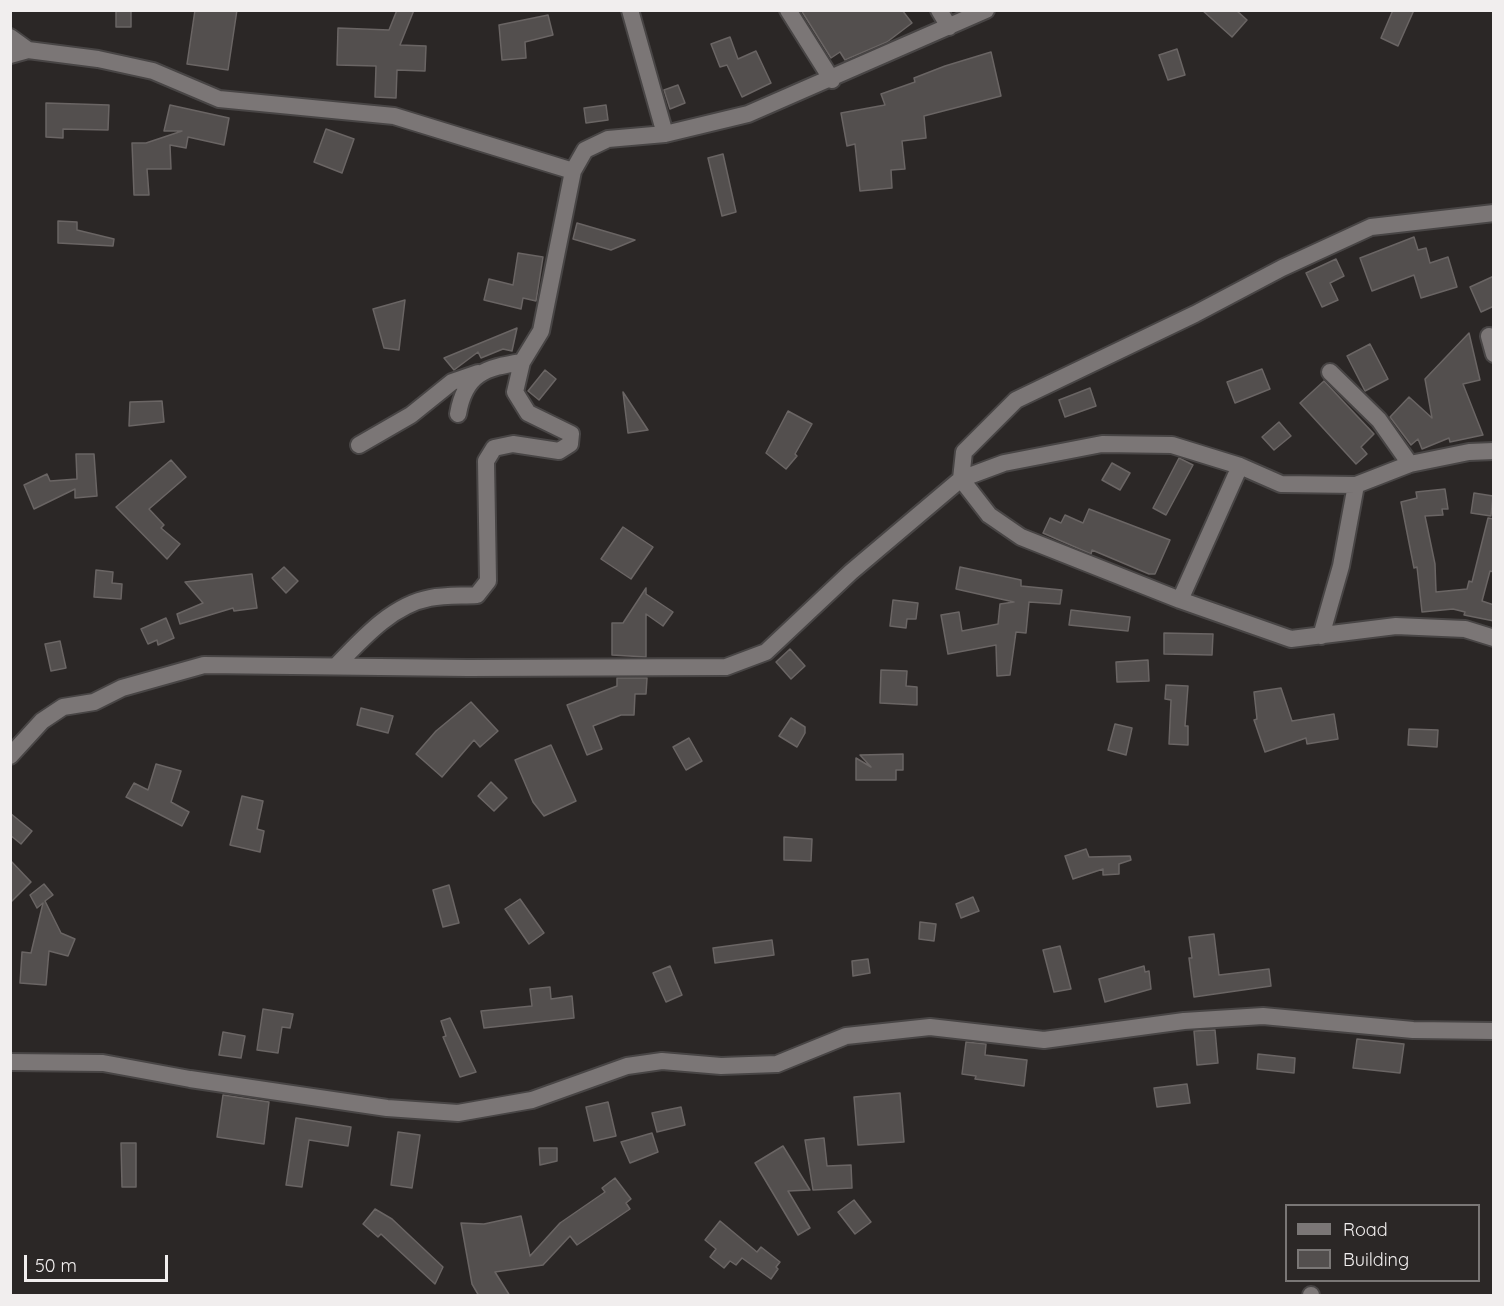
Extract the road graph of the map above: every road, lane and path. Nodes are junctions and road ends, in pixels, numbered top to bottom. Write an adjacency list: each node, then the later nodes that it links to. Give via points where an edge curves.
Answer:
1 (630, 10): 10 (street)
2 (788, 10): 9 (street)
3 (939, 10): 5 (street)
4 (986, 10): 5 (street)
5 (949, 27): 9 (street)
6 (10, 37): 7 (street)
7 (28, 50): 8 (street); 11 (street, via 98,58 153,71 219,99 393,116)
8 (10, 55)
9 (832, 80): 10 (street, via 748,114)
10 (665, 134): 11 (street, via 608,139 585,150)
11 (573, 171): 15 (street, via 541,331)
12 (1494, 213): 23 (street, via 1371,227 1016,400 964,452)
13 (1489, 336): 14 (street)
14 (1494, 354)
15 (522, 362): 17 (street); 28 (street, via 515,392 528,413 571,434 570,444 559,451 513,444 494,447 486,461 488,581 477,595 429,598 402,608 364,637)
16 (1330, 372): 21 (street, via 1379,420)
17 (478, 373): 18 (street, via 462,395); 19 (street, via 452,382 411,415)
18 (458, 414)
19 (359, 445)
20 (1494, 451): 21 (street)
21 (1410, 464): 24 (street)
22 (1240, 466): 23 (street, via 1172,445 1102,444 1004,463); 24 (street, via 1281,484); 25 (street)
23 (961, 479): 25 (street, via 989,514 1021,537); 28 (street, via 851,572 766,652 726,667)
24 (1356, 485): 26 (street, via 1341,566)
25 (1180, 600): 26 (street, via 1291,639)
26 (1322, 636): 27 (street, via 1396,626 1465,629)
27 (1494, 638)
28 (337, 665): 29 (street, via 204,664 122,688 94,702 63,707 42,722)
29 (10, 756)
30 (1494, 1031): 31 (street, via 1413,1030 1263,1016 1184,1021 1044,1040 930,1027 846,1036 777,1064 721,1066 662,1061 627,1066 532,1100 458,1113 375,1106 103,1062)
31 (10, 1062)

